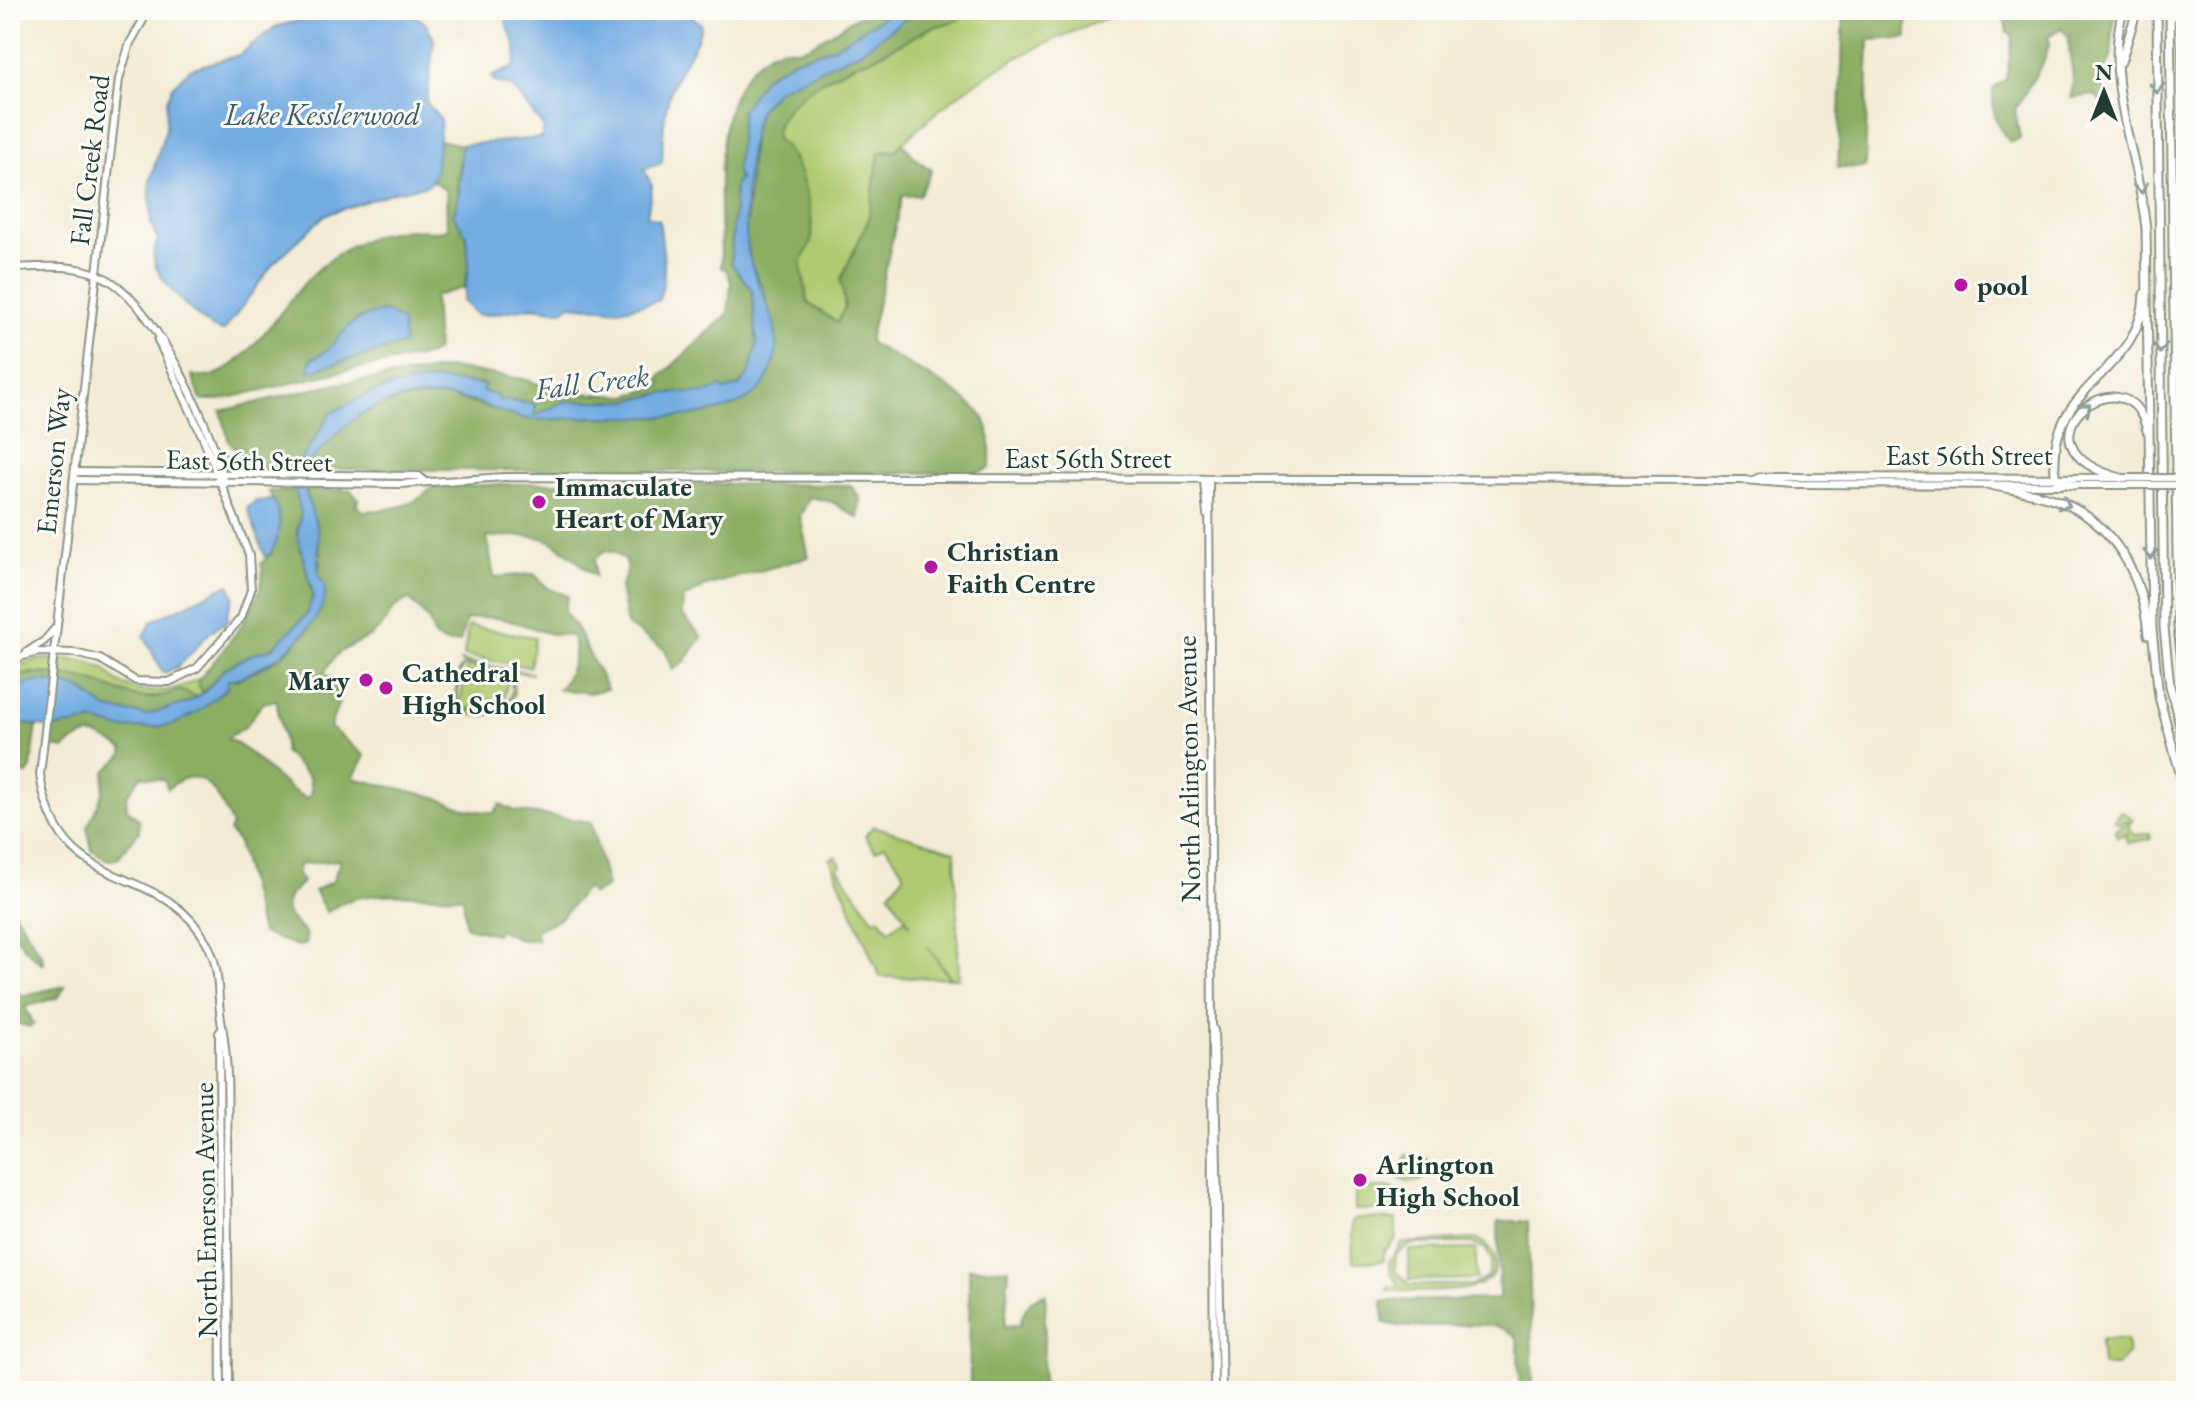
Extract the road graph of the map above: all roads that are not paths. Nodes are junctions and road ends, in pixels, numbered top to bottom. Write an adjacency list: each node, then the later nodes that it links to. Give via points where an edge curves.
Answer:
1 (149, 10): 11 (main road, Fall Creek Road, via 119,79)
2 (2123, 10): 7 (highway)
3 (2137, 10): 7 (highway, via 2123,47)
4 (2157, 10): 37 (highway, one-way to 37, via 2164,633)
5 (2170, 10): 35 (highway, via 2178,627)
6 (2182, 10): 9 (highway)
7 (2119, 84): 8 (highway, one-way to 8, via 2140,177)
8 (2147, 260): 16 (highway); 19 (highway, via 2138,328 2064,415 2056,441)
9 (2186, 263)
10 (10, 268): 11 (main road, via 65,267)
11 (97, 274): 14 (main road, via 135,303); 18 (main road, Emerson Way)
12 (2186, 278): 13 (highway)
13 (2186, 331)
14 (158, 340): 15 (main road); 20 (main road)
15 (216, 448): 17 (main road, via 228,463); 20 (main road)
16 (2150, 448): 21 (highway, one-way to 16, via 2093,470 2075,452 2071,426 2082,408 2108,397 2130,403 2144,419); 34 (highway, one-way to 34)
17 (251, 475): 20 (main road, East 56th Street); 23 (main road, East 56th Street)
18 (74, 476): 20 (main road, East 56th Street); 30 (main road, Emerson Way)
19 (2055, 477): 21 (main road, East 56th Street); 24 (main road, East 56th Street); 28 (highway)
20 (220, 478): 23 (main road, East 56th Street); 31 (main road, via 249,555 251,585 240,620 204,662 182,678 149,683 95,658)
21 (2121, 478): 26 (main road, East 56th Street)
22 (2186, 478): 26 (main road, East 56th Street, bridge)
23 (281, 480): 25 (main road, East 56th Street)
24 (1753, 480): 25 (main road, East 56th Street); 27 (main road, East 56th Street)
25 (1207, 481): 40 (main road, North Arlington Avenue)
26 (2142, 481): 28 (main road, East 56th Street); 29 (main road, East 56th Street, bridge)
27 (1990, 485): 28 (main road, East 56th Street); 34 (highway, one-way to 34, via 2066,503 2112,538 2140,590)
28 (2074, 485)
29 (2186, 485)
30 (57, 626): 31 (main road, Emerson Way); 32 (main road)
31 (54, 652): 32 (main road); 41 (main road, North Emerson Avenue, via 40,767 43,794 59,830 96,867 159,894 194,922 217,966)
32 (21, 655): 33 (main road)
33 (10, 660)
34 (2155, 667): 36 (highway)
35 (2186, 697)
36 (2170, 740): 38 (highway); 39 (highway)
37 (2186, 750)
38 (2186, 779)
39 (2186, 794)
40 (1212, 1022): 44 (main road, North Arlington Avenue); 45 (main road, North Arlington Avenue, via 1217,1046)
41 (222, 1029): 42 (main road, North Emerson Avenue); 43 (main road, North Emerson Avenue)
42 (221, 1391)
43 (229, 1391)
44 (1214, 1391)
45 (1222, 1391)

